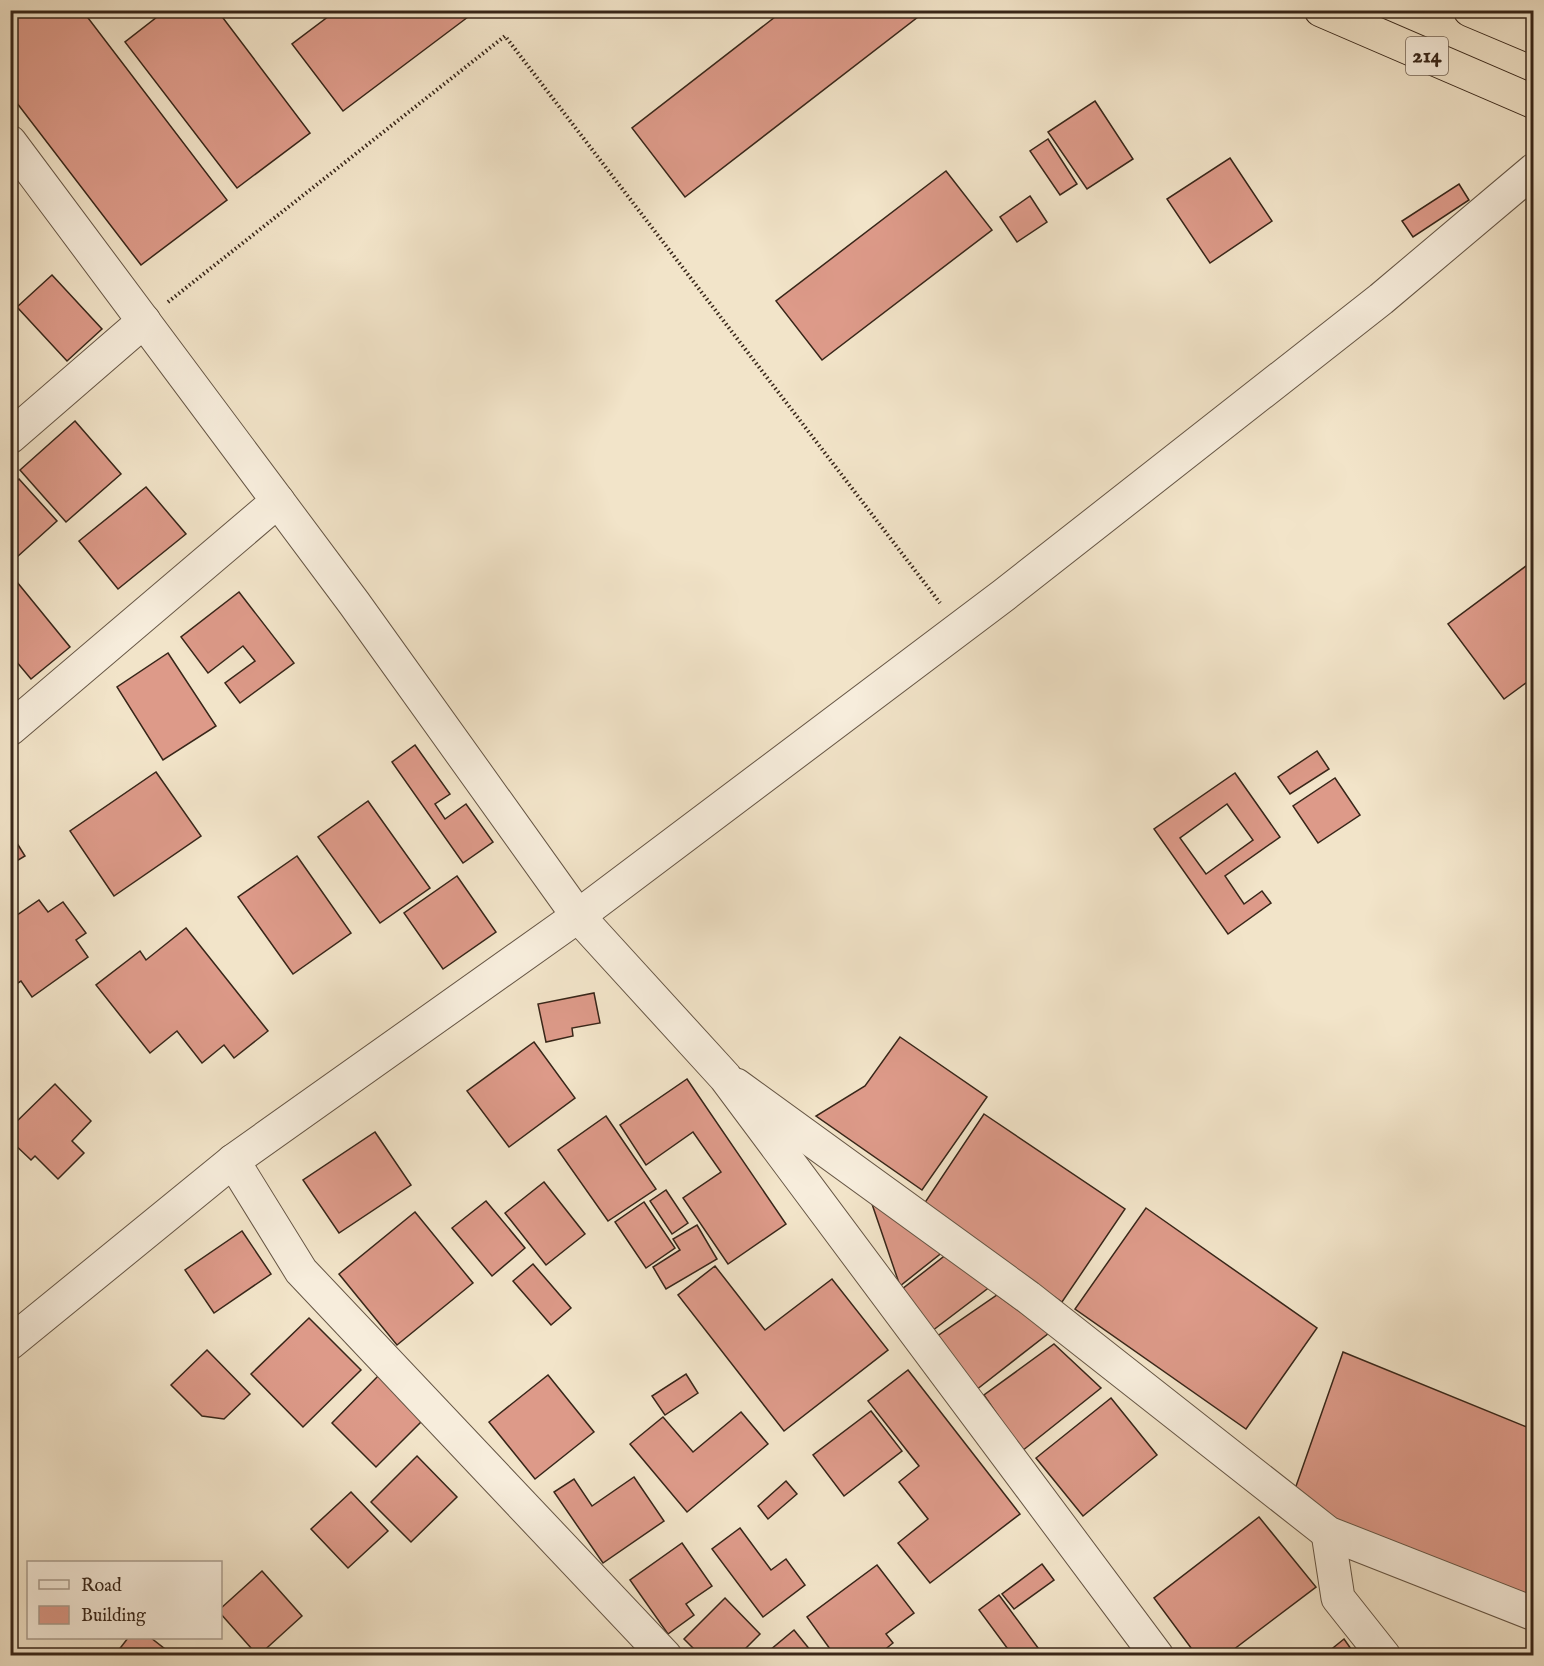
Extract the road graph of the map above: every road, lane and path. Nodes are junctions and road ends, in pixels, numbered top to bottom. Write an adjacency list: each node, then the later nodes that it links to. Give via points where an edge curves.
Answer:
1 (1321, 10): 4 (highway, 214)
2 (1470, 10): 3 (highway, 214)
3 (1533, 37)
4 (1533, 102)
5 (10, 142): 7 (street)
6 (1533, 170): 10 (street, via 1381,299 1005,596)
7 (144, 321): 8 (street); 9 (street); 10 (path, via 505,36)
8 (10, 437)
9 (278, 501): 11 (street); 12 (street)
10 (959, 628): 12 (street)
11 (10, 729)
12 (578, 916): 13 (street); 14 (street)
13 (724, 1077): 16 (street, via 1028,1297); 19 (street)
14 (233, 1161): 15 (street); 18 (street, via 301,1271)
15 (10, 1343)
16 (1328, 1533): 17 (street); 20 (street, via 1338,1598)
17 (1533, 1614)
18 (665, 1656)
19 (1157, 1656)
20 (1383, 1656)

